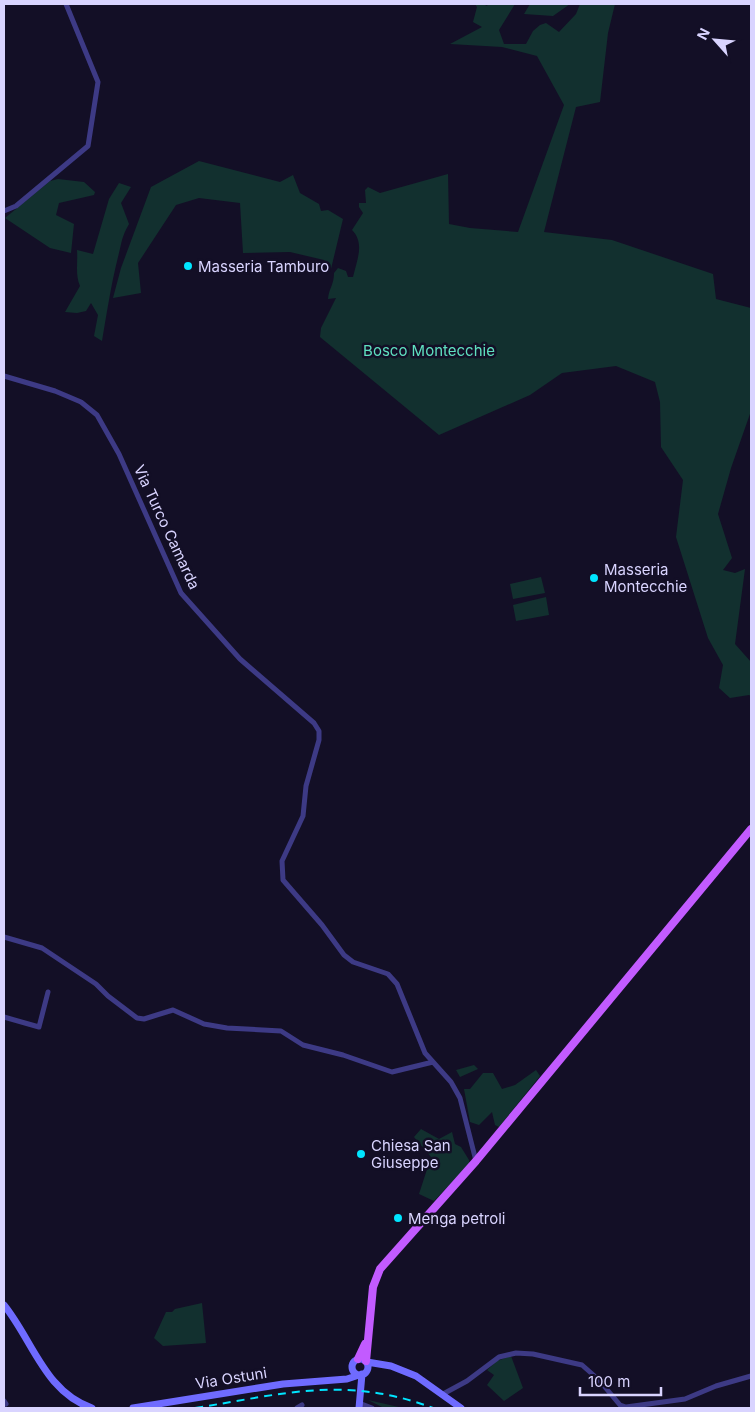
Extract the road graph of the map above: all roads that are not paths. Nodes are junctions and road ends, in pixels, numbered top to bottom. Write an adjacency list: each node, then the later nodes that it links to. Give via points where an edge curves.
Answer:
1 (66, 4): 2 (street, via 98,82 88,146 16,206)
2 (4, 210)
3 (4, 376): 8 (street, Via Turco Camarda, via 55,391 81,402 97,415 120,454 181,593 240,659 314,722 320,740 306,786 303,816 282,862 282,880 344,955 353,962 392,977 425,1053)
4 (751, 829): 9 (main road)
5 (4, 937): 8 (street, via 42,948 96,984 138,1018 173,1010 204,1024 281,1031 304,1045 392,1072)
6 (48, 992): 7 (street, via 38,1026)
7 (4, 1017)
8 (432, 1062): 9 (street, Via Turco Camarda, via 451,1082 460,1098)
9 (476, 1161): 11 (main road, via 380,1269 373,1287)
10 (5, 1307): 20 (main road, via 58,1388 78,1403)
11 (367, 1338): 12 (main road); 14 (main road)
12 (358, 1359): 13 (main road); 14 (main road)
13 (352, 1366): 14 (main road, via 354,1372); 16 (main road)
14 (364, 1371): 16 (main road, Via Ostuni, via 347,1379); 17 (main road, via 383,1366 411,1373); 18 (main road)
15 (751, 1376): 19 (street, via 685,1399)
16 (333, 1379): 21 (main road, Via Ostuni)
17 (443, 1394): 19 (street, via 499,1357 533,1354 582,1365); 23 (main road)
18 (360, 1407): 22 (street)
19 (623, 1407)
20 (92, 1408)
21 (133, 1408)
22 (372, 1408)
23 (461, 1408)

